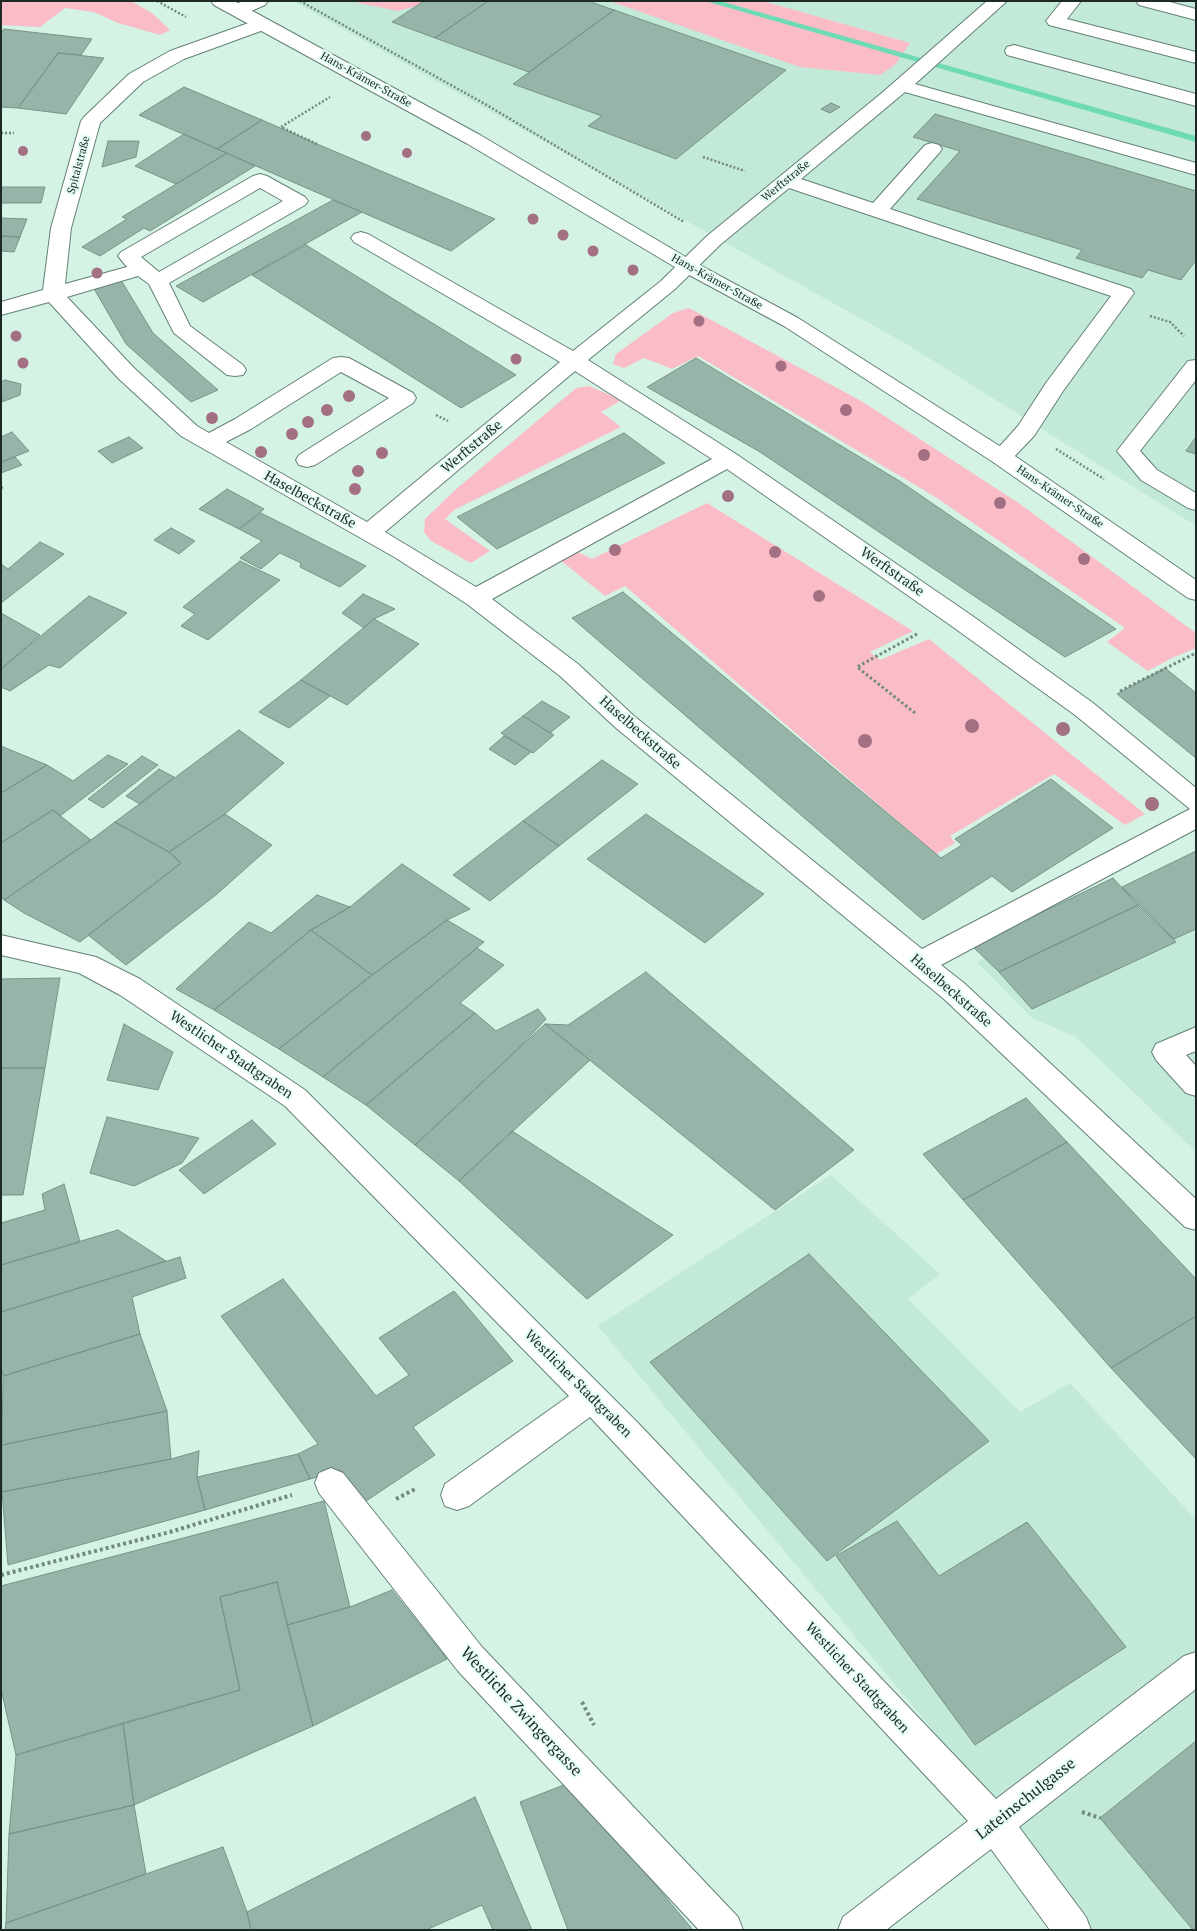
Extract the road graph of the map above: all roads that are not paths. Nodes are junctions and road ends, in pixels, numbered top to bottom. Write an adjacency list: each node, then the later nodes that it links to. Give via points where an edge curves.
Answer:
1 (220, 1): 6 (street, Hans-Krämer-Straße)
2 (259, 1): 6 (street)
3 (998, 1): 11 (street, Werftstraße)
4 (1072, 1): 10 (street, via 1055,21)
5 (1145, 1): 7 (street)
6 (238, 10): 8 (street, Hans-Krämer-Straße)
7 (1196, 14)
8 (263, 24): 18 (street, Hans-Krämer-Straße, via 473,139); 21 (street, Spitalstraße, via 177,55 150,70 136,78 91,121 61,228)
9 (1014, 51): 12 (street)
10 (1196, 58)
11 (905, 83): 14 (street); 15 (street, Werftstraße)
12 (1196, 100)
13 (932, 149): 16 (street)
14 (1196, 169)
15 (787, 181): 16 (street); 18 (street, Werftstraße)
16 (877, 211): 27 (street, via 1124,293 1026,430)
17 (361, 238): 23 (street)
18 (687, 266): 23 (street, Werftstraße); 27 (street, Hans-Krämer-Straße, via 791,322)
19 (140, 269): 20 (street); 20 (street, via 128,256 260,180 298,201); 21 (street)
20 (158, 281): 25 (street, via 181,329)
21 (52, 294): 22 (street); 26 (street, Haselbeckstraße, via 131,378 189,432)
22 (1, 309)
23 (574, 361): 28 (street, Werftstraße); 31 (street, Werftstraße)
24 (1196, 366): 30 (street, via 1128,451 1149,475)
25 (235, 370)
26 (209, 442): 29 (street, via 341,363 404,398); 31 (street, Haselbeckstraße)
27 (1001, 457): 32 (street, Hans-Krämer-Straße)
28 (728, 459): 33 (street); 34 (street, Werftstraße, via 1084,709)
29 (307, 460)
30 (1196, 503)
31 (370, 532): 33 (street, Haselbeckstraße)
32 (1196, 592)
33 (475, 598): 37 (street, Haselbeckstraße, via 569,670 625,722)
34 (1196, 802)
35 (1196, 817): 37 (street)
36 (1, 945): 41 (street, Westlicher Stadtgraben, via 86,964 130,987 295,1098)
37 (920, 963): 40 (street, Haselbeckstraße, via 954,991)
38 (1196, 1038): 39 (street, via 1166,1052)
39 (1196, 1086)
40 (1196, 1218)
41 (591, 1398): 43 (street); 45 (street, Westlicher Stadtgraben)
42 (331, 1483): 46 (street, Westliche Zwingergasse, via 470,1659)
43 (457, 1495)
44 (1196, 1668): 45 (street, Lateinschulgasse)
45 (994, 1823): 47 (street, Lateinschulgasse); 48 (street, Westlicher Stadtgraben)
46 (725, 1930)
47 (856, 1930)
48 (1073, 1930)

